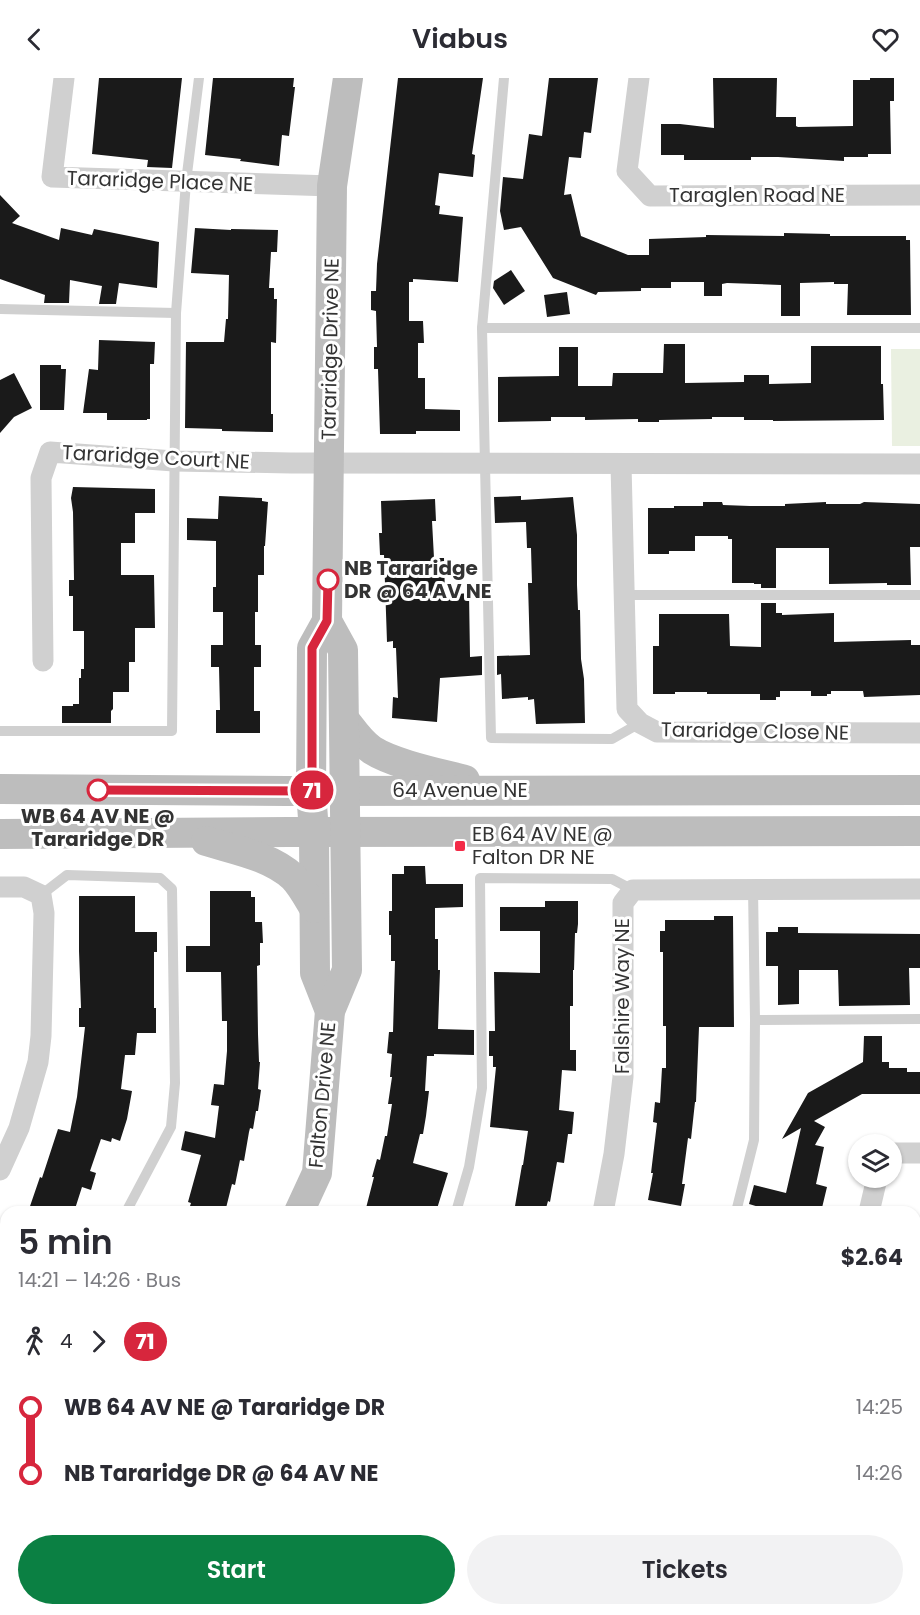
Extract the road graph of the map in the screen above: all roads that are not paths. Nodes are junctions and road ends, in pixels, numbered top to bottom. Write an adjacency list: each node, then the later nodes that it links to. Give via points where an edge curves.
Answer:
1 (64, 78): 6 (street, Tararidge Place NE, via 52,177)
2 (199, 78): 6 (lane)
3 (348, 78): 7 (main road, Tararidge Drive NE)
4 (504, 78): 11 (lane)
5 (639, 78): 8 (street, Taraglen Road NE, via 627,171 650,196)
6 (186, 182): 7 (street, Tararidge Place NE); 10 (lane)
7 (332, 186): 14 (main road, Tararidge Drive NE)
8 (920, 195)
9 (0, 309): 10 (lane)
10 (176, 313): 13 (lane)
11 (482, 328): 12 (lane); 15 (lane)
12 (920, 328)
13 (174, 461): 14 (street, Tararidge Court NE); 21 (street, Tararidge Court NE, via 50,452 40,478); 24 (lane, via 172,731)
14 (329, 462): 15 (street); 20 (main road, Tararidge Drive NE)
15 (484, 463): 16 (street); 23 (lane, via 491,738 612,739)
16 (621, 464): 17 (street); 19 (street, Tararidge Close NE)
17 (920, 464)
18 (920, 595): 19 (lane)
19 (624, 596): 23 (street, Tararidge Close NE, via 627,709)
20 (327, 621): 22 (main road, Tararidge Drive NE, via 343,650); 29 (main road, Tararidge Drive NE, via 312,648)
21 (43, 661)
22 (344, 719): 27 (main road, via 371,750 387,758); 30 (main road, Tararidge Drive NE)
23 (640, 723): 25 (street, Tararidge Close NE, via 657,732)
24 (0, 731)
25 (920, 733)
26 (0, 789): 29 (main road, 64 Avenue NE)
27 (502, 790): 28 (main road, 64 Avenue NE); 30 (main road, 64 Avenue NE)
28 (920, 790)
29 (312, 791): 30 (main road, 64 Avenue NE); 32 (main road, Tararidge Drive NE)
30 (345, 791): 33 (main road, Tararidge Drive NE)
31 (920, 831): 33 (main road)
32 (314, 832): 33 (main road); 34 (main road); 41 (main road, Falton Drive NE)
33 (346, 832): 42 (main road, Falton Drive NE, via 347,970)
34 (178, 833): 35 (main road); 41 (main road, via 282,868)
35 (0, 834)
36 (0, 887): 40 (street, via 24,887)
37 (753, 888): 38 (street, Falshire Way NE); 39 (street, Falshire Way NE); 44 (lane)
38 (920, 889)
39 (633, 890): 51 (lane, via 612,879 480,878 482,1088 469,1167); 52 (street, Falshire Way NE, via 623,903 623,1077)
40 (41, 895): 47 (street, via 38,1062 19,1128); 49 (lane, via 67,875 160,878 172,889 175,1083 171,1126)
41 (314, 908): 42 (main road, Falton Drive NE, via 315,973)
42 (330, 1011): 50 (main road, Falton Drive NE, via 317,1173)
43 (920, 1019): 44 (lane)
44 (755, 1020): 53 (lane, via 754,1140)
45 (902, 1153): 46 (street)
46 (920, 1153)
47 (0, 1170)
48 (875, 1188): 54 (street)
49 (129, 1206)
50 (302, 1206)
51 (458, 1206)
52 (604, 1206)
53 (738, 1206)
54 (870, 1206)

